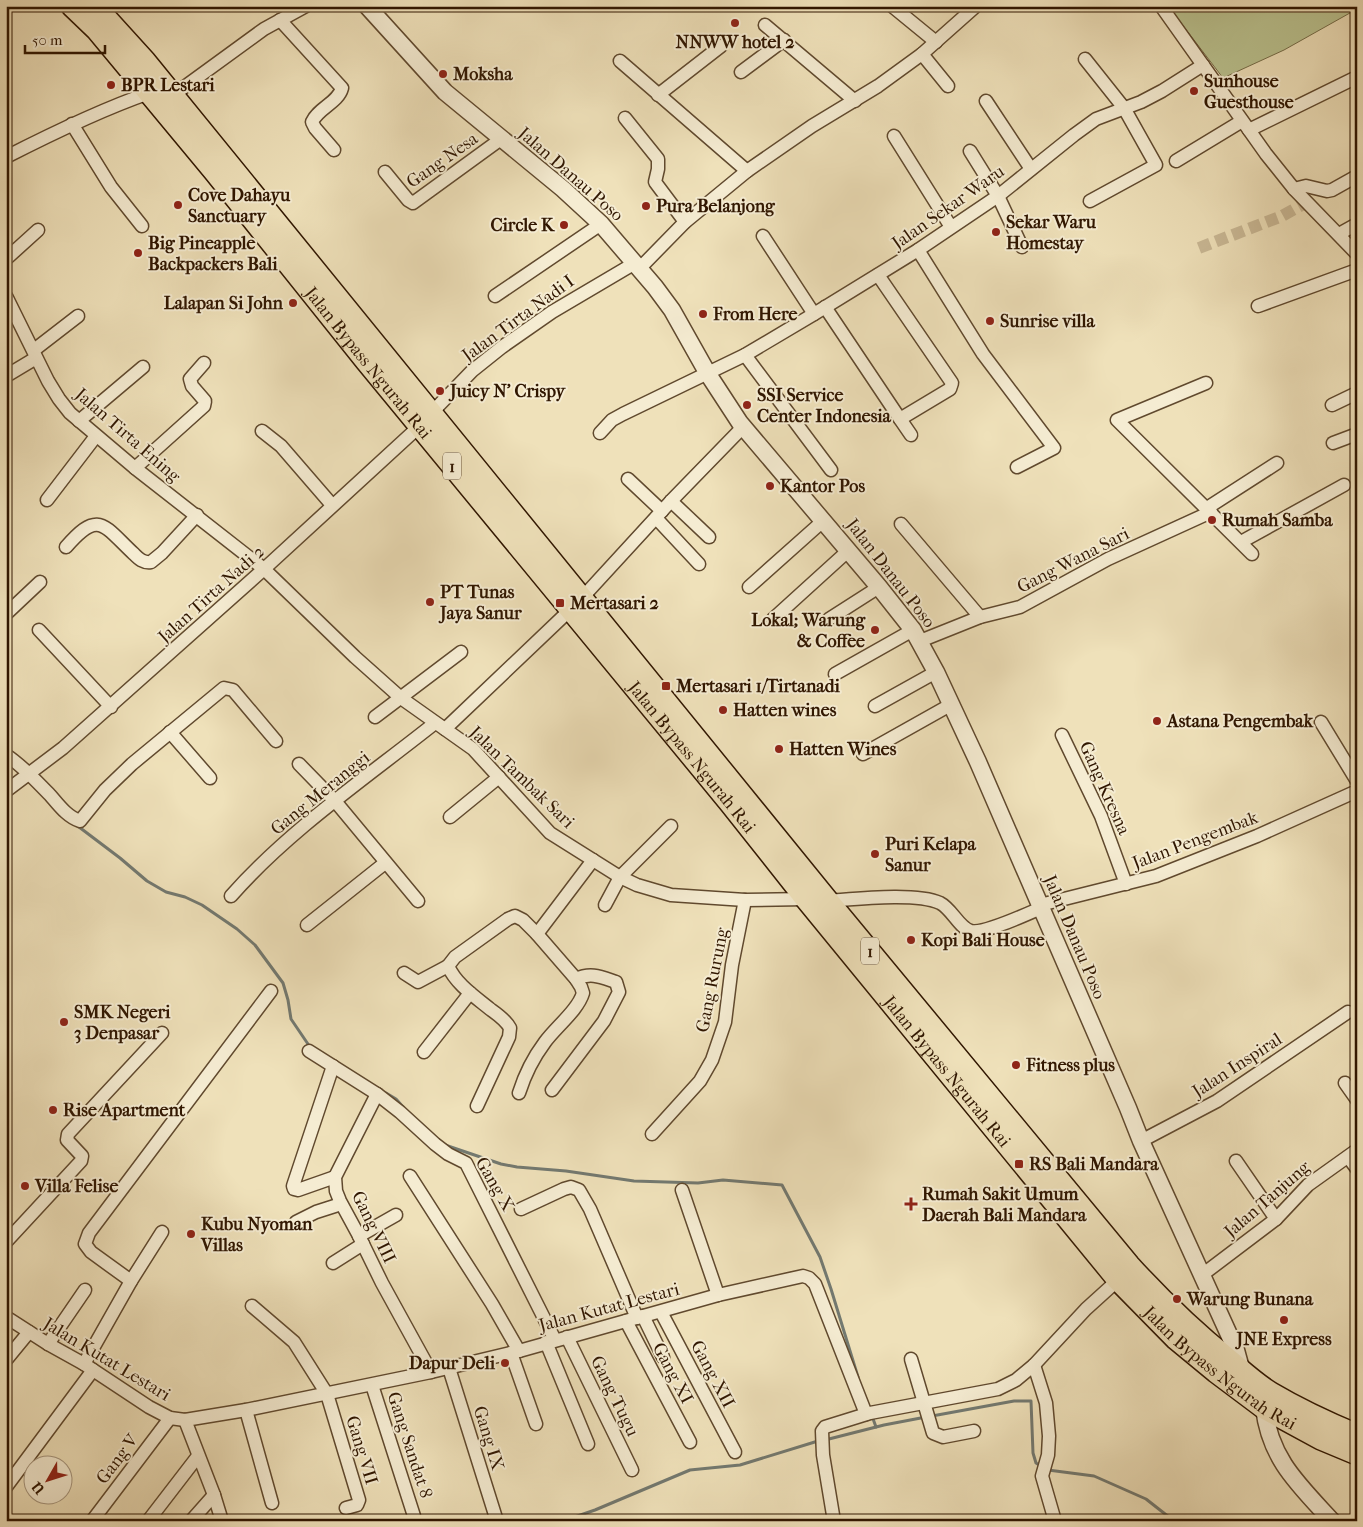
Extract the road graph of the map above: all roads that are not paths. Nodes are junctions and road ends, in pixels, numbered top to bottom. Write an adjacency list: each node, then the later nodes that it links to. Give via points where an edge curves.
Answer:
1 (72, 6): 20 (highway, Jalan Bypass Ngurah Rai / 1, via 97,30)
2 (95, 6): 22 (highway, Jalan Bypass Ngurah Rai / 1)
3 (306, 6): 8 (street)
4 (367, 6): 30 (street, Jalan Danau Poso, via 445,92)
5 (892, 6): 11 (street)
6 (1161, 6): 16 (street)
7 (972, 8): 11 (street, Jalan Tirta Nadi I)
8 (280, 20): 22 (street); 31 (street, via 342,88 341,94 312,122)
9 (765, 24): 10 (street)
10 (784, 40): 17 (street); 23 (street)
11 (936, 42): 13 (street, Jalan Tirta Nadi I)
12 (721, 46): 21 (street)
13 (922, 54): 19 (street); 23 (street, Jalan Tirta Nadi I)
14 (1085, 59): 25 (street)
15 (620, 61): 21 (street)
16 (1203, 64): 25 (street, Jalan Sekar Waru, via 1162,92); 28 (street)
17 (741, 72)
18 (1357, 77): 28 (street)
19 (948, 86)
20 (149, 93): 27 (street); 71 (highway, Jalan Bypass Ngurah Rai / 1)
21 (658, 95): 36 (street)
22 (172, 96): 71 (highway, Jalan Bypass Ngurah Rai / 1)
23 (855, 101): 36 (street, Jalan Tirta Nadi I)
24 (986, 101): 35 (street)
25 (1124, 108): 35 (street, Jalan Sekar Waru, via 1096,119); 41 (street, via 1156,165)
26 (625, 118): 42 (street, via 658,159 655,182)
27 (72, 124): 33 (street); 45 (street, via 111,187)
28 (1246, 126): 34 (street); 39 (street)
29 (894, 136): 46 (street)
30 (501, 139): 37 (street, Gang Nesa, via 413,203); 43 (street, Jalan Danau Poso)
31 (334, 150)
32 (970, 151): 40 (street)
33 (6, 156)
34 (1176, 161)
35 (1031, 169): 40 (street, Jalan Sekar Waru)
36 (747, 171): 42 (street, Jalan Tirta Nadi I)
37 (385, 172)
38 (1357, 176): 39 (street, via 1332,190 1306,186)
39 (1294, 189): 48 (street)
40 (998, 196): 46 (street, Jalan Sekar Waru); 50 (street)
41 (1090, 201)
42 (685, 222): 54 (street, Jalan Tirta Nadi I)
43 (601, 224): 54 (street, Jalan Danau Poso); 58 (street)
44 (1357, 224): 48 (street)
45 (142, 226)
46 (951, 227): 51 (street, Jalan Sekar Waru)
47 (38, 230): 53 (street)
48 (1339, 234): 52 (street)
49 (763, 236): 60 (street)
50 (1022, 247)
51 (918, 250): 56 (street, Jalan Sekar Waru); 82 (street, via 983,354 1054,448)
52 (1357, 254)
53 (6, 259)
54 (637, 266): 66 (street, Jalan Danau Poso, via 672,310); 71 (street, Jalan Tirta Nadi I, via 559,307 502,347 472,371)
55 (1357, 270): 59 (street)
56 (878, 275): 60 (street, Jalan Sekar Waru); 72 (street, via 952,385)
57 (6, 296): 62 (street, Jalan Tirta Ening)
58 (495, 296)
59 (1258, 306)
60 (820, 310): 63 (street, Jalan Sekar Waru); 72 (street)
61 (78, 316): 62 (street)
62 (35, 354): 67 (street); 73 (street, Jalan Tirta Ening, via 59,399)
63 (745, 355): 66 (street, Jalan Sekar Waru); 84 (street)
64 (204, 363): 83 (street, via 190,379 205,401 204,406)
65 (143, 367): 73 (street)
66 (708, 374): 74 (street, Jalan Danau Poso); 76 (street, Jalan Sekar Waru, via 612,420)
67 (6, 376)
68 (1206, 384): 90 (street, via 1117,420)
69 (1357, 393): 70 (street)
70 (1332, 405)
71 (425, 419): 89 (street, Jalan Tirta Nadi 2); 105 (highway, Jalan Bypass Ngurah Rai / 1)
72 (900, 419): 78 (street)
73 (79, 421): 79 (street, Jalan Tirta Ening)
74 (743, 426): 88 (street, Gang Meranggi); 93 (street, Jalan Danau Poso)
75 (262, 431): 89 (street, via 281,446)
76 (600, 433)
77 (1357, 434): 80 (street)
78 (911, 435)
79 (96, 436): 83 (street, Jalan Tirta Ening); 87 (street)
80 (1333, 443)
81 (1277, 463): 90 (street, Gang Wana Sari)
82 (1017, 467)
83 (135, 468): 91 (street, Jalan Tirta Ening)
84 (831, 470)
85 (628, 478): 92 (street)
86 (1344, 485): 96 (street)
87 (47, 500)
88 (671, 501): 92 (street, Gang Meranggi); 95 (street)
89 (332, 505): 101 (street, Jalan Tirta Nadi 2)
90 (1209, 510): 96 (street); 107 (street, Gang Wana Sari, via 1108,559 1020,607)
91 (197, 515): 97 (street, via 151,562 140,560 104,526 96,523 85,527); 101 (street, Jalan Tirta Ening)
92 (659, 515): 100 (street); 105 (street, Gang Meranggi)
93 (824, 521): 98 (street, Jalan Danau Poso); 103 (street)
94 (901, 524): 107 (street)
95 (709, 537)
96 (1241, 542): 99 (street)
97 (66, 547)
98 (849, 550): 104 (street, Jalan Danau Poso); 109 (street)
99 (1252, 554)
100 (699, 564)
101 (264, 569): 115 (street, Jalan Tambak Sari); 118 (street, Jalan Tirta Nadi 2)
102 (40, 582): 106 (street)
103 (749, 587)
104 (880, 587): 108 (street); 111 (street, Jalan Danau Poso)
105 (577, 603): 121 (street, Gang Meranggi); 142 (highway, Jalan Bypass Ngurah Rai / 1); 145 (highway, Jalan Bypass Ngurah Rai / 1)
106 (6, 614)
107 (980, 616): 111 (street, Gang Wana Sari)
108 (829, 619)
109 (773, 620)
110 (39, 630): 118 (street)
111 (917, 635): 113 (street, Jalan Danau Poso); 114 (street, Gang Wana Sari)
112 (461, 652): 115 (street)
113 (936, 672): 116 (street, Jalan Danau Poso); 117 (street)
114 (835, 674)
115 (401, 698): 119 (street); 121 (street, Jalan Tambak Sari)
116 (952, 704): 125 (street); 147 (street, Jalan Danau Poso)
117 (875, 706)
118 (111, 707): 128 (street, Jalan Tirta Nadi 2)
119 (375, 717)
120 (1321, 722): 131 (street)
121 (440, 726): 129 (street, Jalan Tambak Sari, via 473,749); 134 (street, Gang Meranggi)
122 (170, 732): 124 (street, via 228,688); 128 (street, via 105,790 80,821 64,810); 130 (street)
123 (1062, 735): 140 (street, Gang Kresna, via 1100,816)
124 (276, 741)
125 (863, 754)
126 (6, 755): 128 (street)
127 (299, 764): 134 (street)
128 (29, 774): 132 (street, Jalan Tirta Nadi 2)
129 (499, 777): 135 (street); 137 (street, Jalan Tambak Sari, via 550,833)
130 (210, 778)
131 (1357, 781)
132 (6, 791)
133 (1357, 791): 140 (street, Jalan Pengembak, via 1256,836 1156,876)
134 (336, 801): 138 (street); 141 (street, Gang Meranggi, via 248,876)
135 (450, 817)
136 (671, 826): 139 (street)
137 (592, 860): 139 (street, Jalan Tambak Sari); 149 (street)
138 (385, 862): 144 (street); 148 (street)
139 (620, 877): 143 (street, Jalan Tambak Sari, via 671,895); 146 (street)
140 (1126, 884): 147 (street, Jalan Pengembak)
141 (231, 896)
142 (806, 899): 143 (street, Jalan Tambak Sari); 153 (highway, Jalan Bypass Ngurah Rai / 1)
143 (745, 900): 167 (street, Gang Rurung, via 725,1022 712,1060 700,1081)
144 (418, 901)
145 (828, 901): 147 (street, Jalan Pengembak, via 878,897 934,901 947,908 971,931 985,930); 153 (highway, Jalan Bypass Ngurah Rai / 1)
146 (604, 905)
147 (1040, 906): 168 (street, Jalan Danau Poso)
148 (307, 925)
149 (537, 934): 150 (street, via 519,917 510,917); 152 (street)
150 (448, 966): 151 (street, via 418,982); 155 (street)
151 (404, 973)
152 (576, 979): 162 (street, via 594,974 616,982 619,992 604,1021); 163 (street, via 583,990 582,997 535,1056)
153 (891, 990): 185 (highway, Jalan Bypass Ngurah Rai / 1); 196 (highway, Jalan Bypass Ngurah Rai / 1, via 1129,1265)
154 (271, 991): 186 (street, via 89,1233 86,1244 90,1252)
155 (470, 993): 159 (street); 166 (street, via 508,1025 510,1031)
156 (1348, 1012): 168 (street, Jalan Inspiral, via 1217,1101)
157 (162, 1033): 182 (street, via 68,1134 67,1140 82,1156 81,1161)
158 (309, 1051): 160 (street, Gang X)
159 (424, 1052)
160 (333, 1066): 164 (street, Gang X); 173 (street, via 293,1186 298,1190)
161 (1344, 1083): 165 (street)
162 (552, 1090)
163 (519, 1093)
164 (377, 1094): 173 (street, Gang VIII); 195 (street, Gang X, via 448,1154 466,1162)
165 (1357, 1100)
166 (477, 1106)
167 (652, 1134)
168 (1141, 1141): 184 (street, Jalan Danau Poso)
169 (1352, 1154): 171 (street); 178 (street, Jalan Tanjung, via 1308,1185)
170 (1236, 1161): 178 (street)
171 (1357, 1169)
172 (410, 1176): 199 (street, via 492,1304)
173 (335, 1178): 175 (street, Gang VIII)
174 (682, 1190): 188 (street)
175 (341, 1204): 179 (street); 181 (street, Gang VIII)
176 (521, 1209): 193 (street, via 564,1189 579,1190)
177 (396, 1215): 181 (street)
178 (1276, 1219): 184 (street, Jalan Tanjung)
179 (296, 1222)
180 (162, 1232): 186 (street)
181 (361, 1240): 183 (street); 207 (street, Gang VIII)
182 (6, 1242)
183 (333, 1263)
184 (1202, 1275): 190 (street, Jalan Danau Poso)
185 (1118, 1280): 204 (street); 212 (highway, Jalan Bypass Ngurah Rai / 1, via 1176,1339)
186 (131, 1281): 205 (street)
187 (85, 1290): 197 (street)
188 (718, 1295): 191 (street, Jalan Kutat Lestari); 214 (street, Jalan Kutat Lestari, via 788,1278 809,1278 815,1284)
189 (252, 1306): 210 (street, via 294,1342)
190 (1218, 1310): 196 (street, via 1218,1323); 208 (street, Jalan Danau Poso)
191 (661, 1312): 193 (street, Jalan Kutat Lestari); 198 (street, Gang XII)
192 (6, 1317): 194 (street, Jalan Kutat Lestari)
193 (636, 1318): 195 (street, Jalan Kutat Lestari); 200 (street); 203 (street, Gang XI)
194 (29, 1332): 197 (street, Jalan Kutat Lestari); 202 (street)
195 (556, 1340): 199 (street, Jalan Kutat Lestari); 221 (street); 225 (street, Gang Tugu)
196 (1204, 1340): 208 (highway, Jalan Bypass Ngurah Rai / 1)
197 (48, 1344): 205 (street, Jalan Kutat Lestari)
198 (680, 1351): 200 (street); 222 (street, Gang XII)
199 (515, 1352): 206 (street, Jalan Kutat Lestari); 217 (street)
200 (663, 1357): 203 (street)
201 (911, 1358): 211 (street)
202 (6, 1360)
203 (648, 1364): 220 (street, Gang XI)
204 (1034, 1365): 211 (street, via 998,1389); 237 (street, via 1046,1403 1049,1436 1042,1476)
205 (89, 1367): 215 (street, Jalan Kutat Lestari); 226 (street)
206 (449, 1368): 207 (street, Jalan Kutat Lestari); 231 (street, Gang IX)
207 (431, 1372): 209 (street, Jalan Kutat Lestari)
208 (1242, 1372): 219 (highway, Jalan Bypass Ngurah Rai / 1, via 1270,1392)
209 (372, 1385): 210 (street, Jalan Kutat Lestari); 230 (street, Gang Sandat 8)
210 (327, 1394): 213 (street, Jalan Kutat Lestari); 229 (street, Gang VII, via 359,1500 357,1505)
211 (925, 1405): 214 (street); 218 (street, via 928,1422 933,1433 940,1438)
212 (1264, 1408): 223 (highway, Jalan Bypass Ngurah Rai / 1, via 1321,1439); 238 (street, via 1271,1440 1281,1461)
213 (246, 1410): 216 (street, Jalan Kutat Lestari); 228 (street)
214 (871, 1413): 236 (street, via 828,1425 822,1431)
215 (170, 1418): 216 (street, Jalan Kutat Lestari); 232 (street, Gang V)
216 (185, 1420): 224 (street)
217 (536, 1424)
218 (974, 1432)
219 (1357, 1436)
220 (690, 1442)
221 (588, 1444)
222 (735, 1452)
223 (1357, 1454)
224 (198, 1456): 227 (street); 233 (street)
225 (632, 1470)
226 (6, 1487)
227 (214, 1495): 234 (street); 235 (street)
228 (272, 1503)
229 (346, 1508)
230 (414, 1516)
231 (496, 1518)
232 (92, 1521)
233 (148, 1521)
234 (191, 1521)
235 (222, 1521)
236 (834, 1521)
237 (1055, 1521)
238 (1332, 1521)

